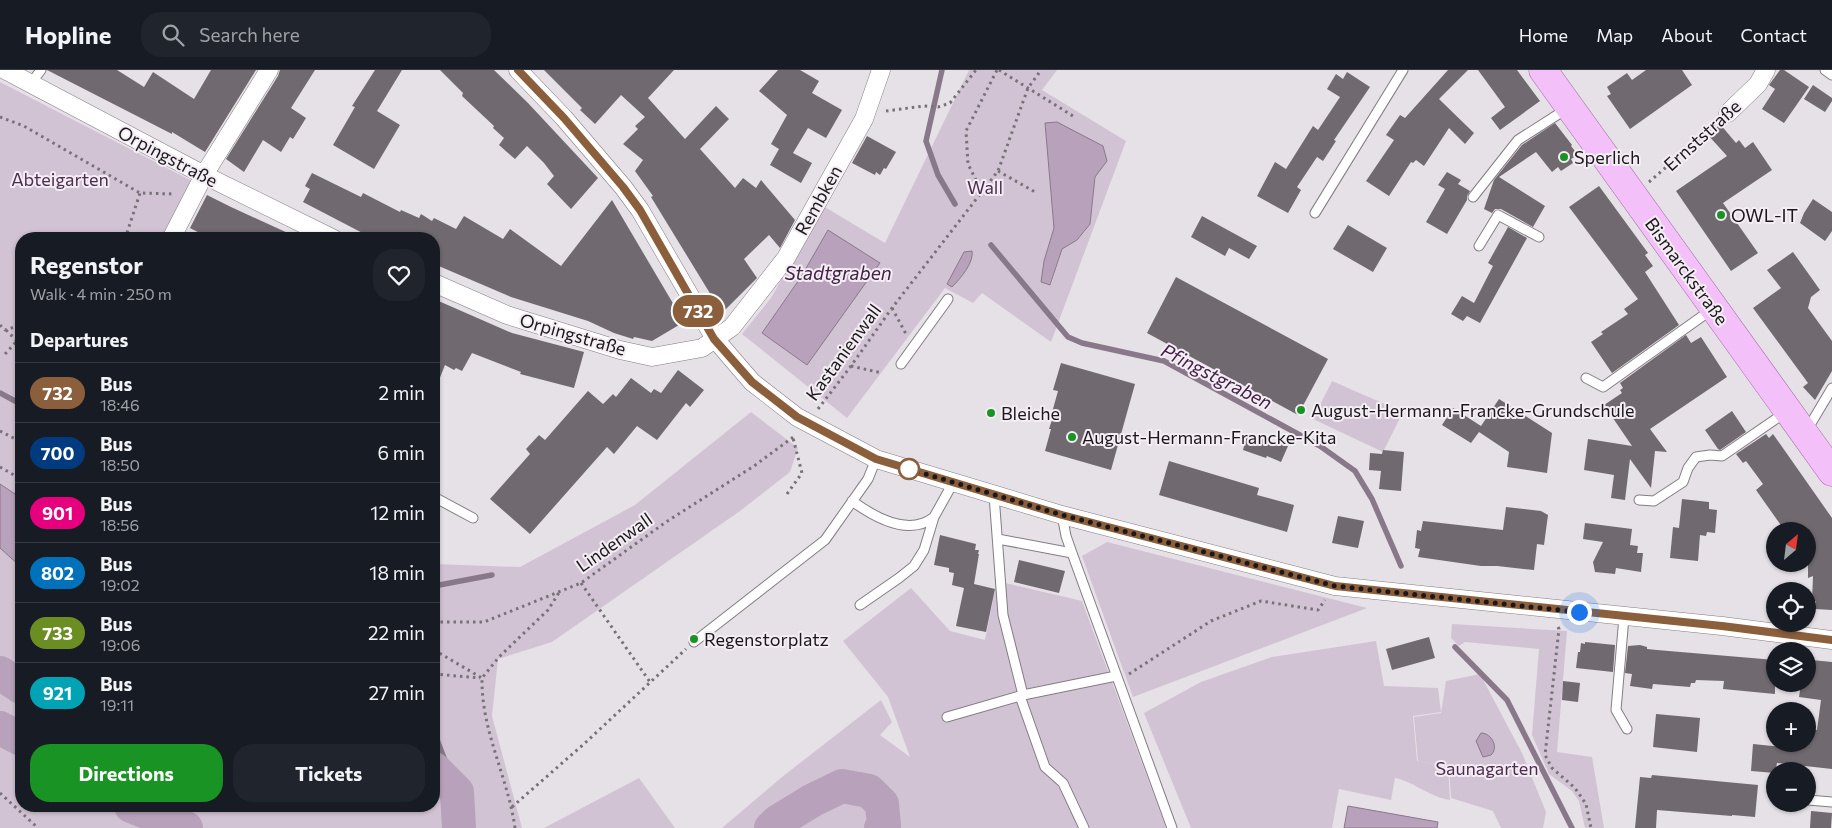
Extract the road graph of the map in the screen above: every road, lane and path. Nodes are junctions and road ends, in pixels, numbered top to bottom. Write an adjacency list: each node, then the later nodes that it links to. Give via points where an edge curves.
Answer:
1 (4, 70): 13 (street, Orpingstraße)
2 (269, 70): 21 (street)
3 (518, 70): 43 (street, via 564,118 640,210)
4 (881, 70): 19 (street, Rembken)
5 (976, 70): 19 (path, via 950,103 887,111)
6 (998, 70): 14 (path); 22 (path, via 966,131 968,164)
7 (1041, 70): 14 (path, Kastanienwall)
8 (1403, 70): 28 (lane)
9 (1542, 70): 15 (main road, Bismarckstraße)
10 (1766, 70): 16 (street, Ernststraße, via 1758,84)
11 (1825, 70): 12 (lane)
12 (1832, 75)
13 (36, 77): 21 (street, Orpingstraße)
14 (1028, 88): 17 (path); 20 (path, Kastanienwall)
15 (1570, 106): 26 (lane, via 1518,140); 27 (main road, Bismarckstraße)
16 (1728, 114): 27 (path, Ernststraße)
17 (1073, 116)
18 (0, 117): 24 (path, via 24,126)
19 (864, 119): 43 (street, Rembken, via 786,258 732,327)
20 (998, 171): 22 (path, Kastanienwall); 23 (path)
21 (204, 175): 25 (street); 31 (street, Orpingstraße)
22 (982, 192): 36 (path, Kastanienwall)
23 (1035, 192)
24 (140, 193): 25 (path); 29 (path)
25 (194, 195): 30 (street)
26 (1473, 197)
27 (1633, 197): 37 (main road, Bismarckstraße)
28 (1315, 213)
29 (127, 232)
30 (175, 232)
31 (320, 232)
32 (1539, 236): 33 (lane, via 1498,215)
33 (1479, 246)
34 (440, 286): 43 (street, Orpingstraße, via 507,315 620,350 652,356 702,348)
35 (948, 299): 46 (lane)
36 (892, 308): 41 (path); 47 (path, Kastanienwall)
37 (1714, 308): 49 (lane, via 1603,387); 51 (main road, Bismarckstraße)
38 (0, 325): 40 (path)
39 (15, 327): 40 (path)
40 (5, 330): 42 (path)
41 (908, 338)
42 (15, 339)
43 (714, 339): 52 (street, via 752,382)
44 (15, 343): 45 (path)
45 (5, 354)
46 (901, 364)
47 (851, 366): 48 (path); 52 (path, Kastanienwall)
48 (882, 373)
49 (1586, 378)
50 (1832, 388): 51 (lane, via 1810,425)
51 (1796, 420): 57 (main road, Bismarckstraße); 62 (lane, via 1722,456 1696,457 1683,482 1654,501)
52 (807, 423): 55 (street)
53 (0, 431): 54 (path)
54 (15, 439)
55 (876, 459): 59 (street); 64 (lane, via 870,475)
56 (0, 467): 58 (path)
57 (1832, 472)
58 (15, 476)
59 (953, 483): 61 (street); 66 (lane)
60 (787, 494): 70 (path, Lindenwall, via 802,473 793,438)
61 (994, 495): 65 (street); 68 (lane)
62 (1639, 500)
63 (440, 501): 67 (lane)
64 (852, 501): 66 (lane, via 881,518 907,526 922,524); 78 (lane, via 825,540)
65 (1062, 515): 69 (lane); 71 (street)
66 (934, 517): 73 (lane, via 924,550 914,566)
67 (473, 518)
68 (998, 539): 69 (lane); 84 (lane, via 1003,615)
69 (1072, 553): 82 (lane)
70 (581, 583): 72 (path, Lindenwall); 83 (path)
71 (1335, 586): 74 (street); 82 (path, via 1318,610 1261,602 1211,620)
72 (560, 591): 76 (path, Lindenwall, via 484,622); 81 (path, via 548,610 499,656)
73 (860, 605)
74 (1548, 609): 75 (street); 97 (path, via 1559,629 1545,755 1552,768 1575,788 1586,804)
75 (1624, 617): 77 (street); 86 (lane, via 1616,710)
76 (440, 622)
77 (1832, 640)
78 (694, 642): 83 (path)
79 (440, 654): 81 (path)
80 (440, 674): 81 (path)
81 (482, 678): 91 (path, via 484,714)
82 (1117, 678): 84 (lane); 96 (lane)
83 (650, 682): 91 (path)
84 (1021, 696): 85 (lane); 95 (lane, via 1045,767 1063,783)
85 (947, 717)
86 (1627, 729)
87 (0, 793): 90 (path)
88 (1816, 801): 89 (lane)
89 (1832, 802)
90 (15, 807)
91 (512, 807): 94 (path)
92 (21, 812): 93 (path)
93 (38, 828)
94 (515, 828)
95 (1084, 828)
96 (1172, 828)
97 (1591, 828)

